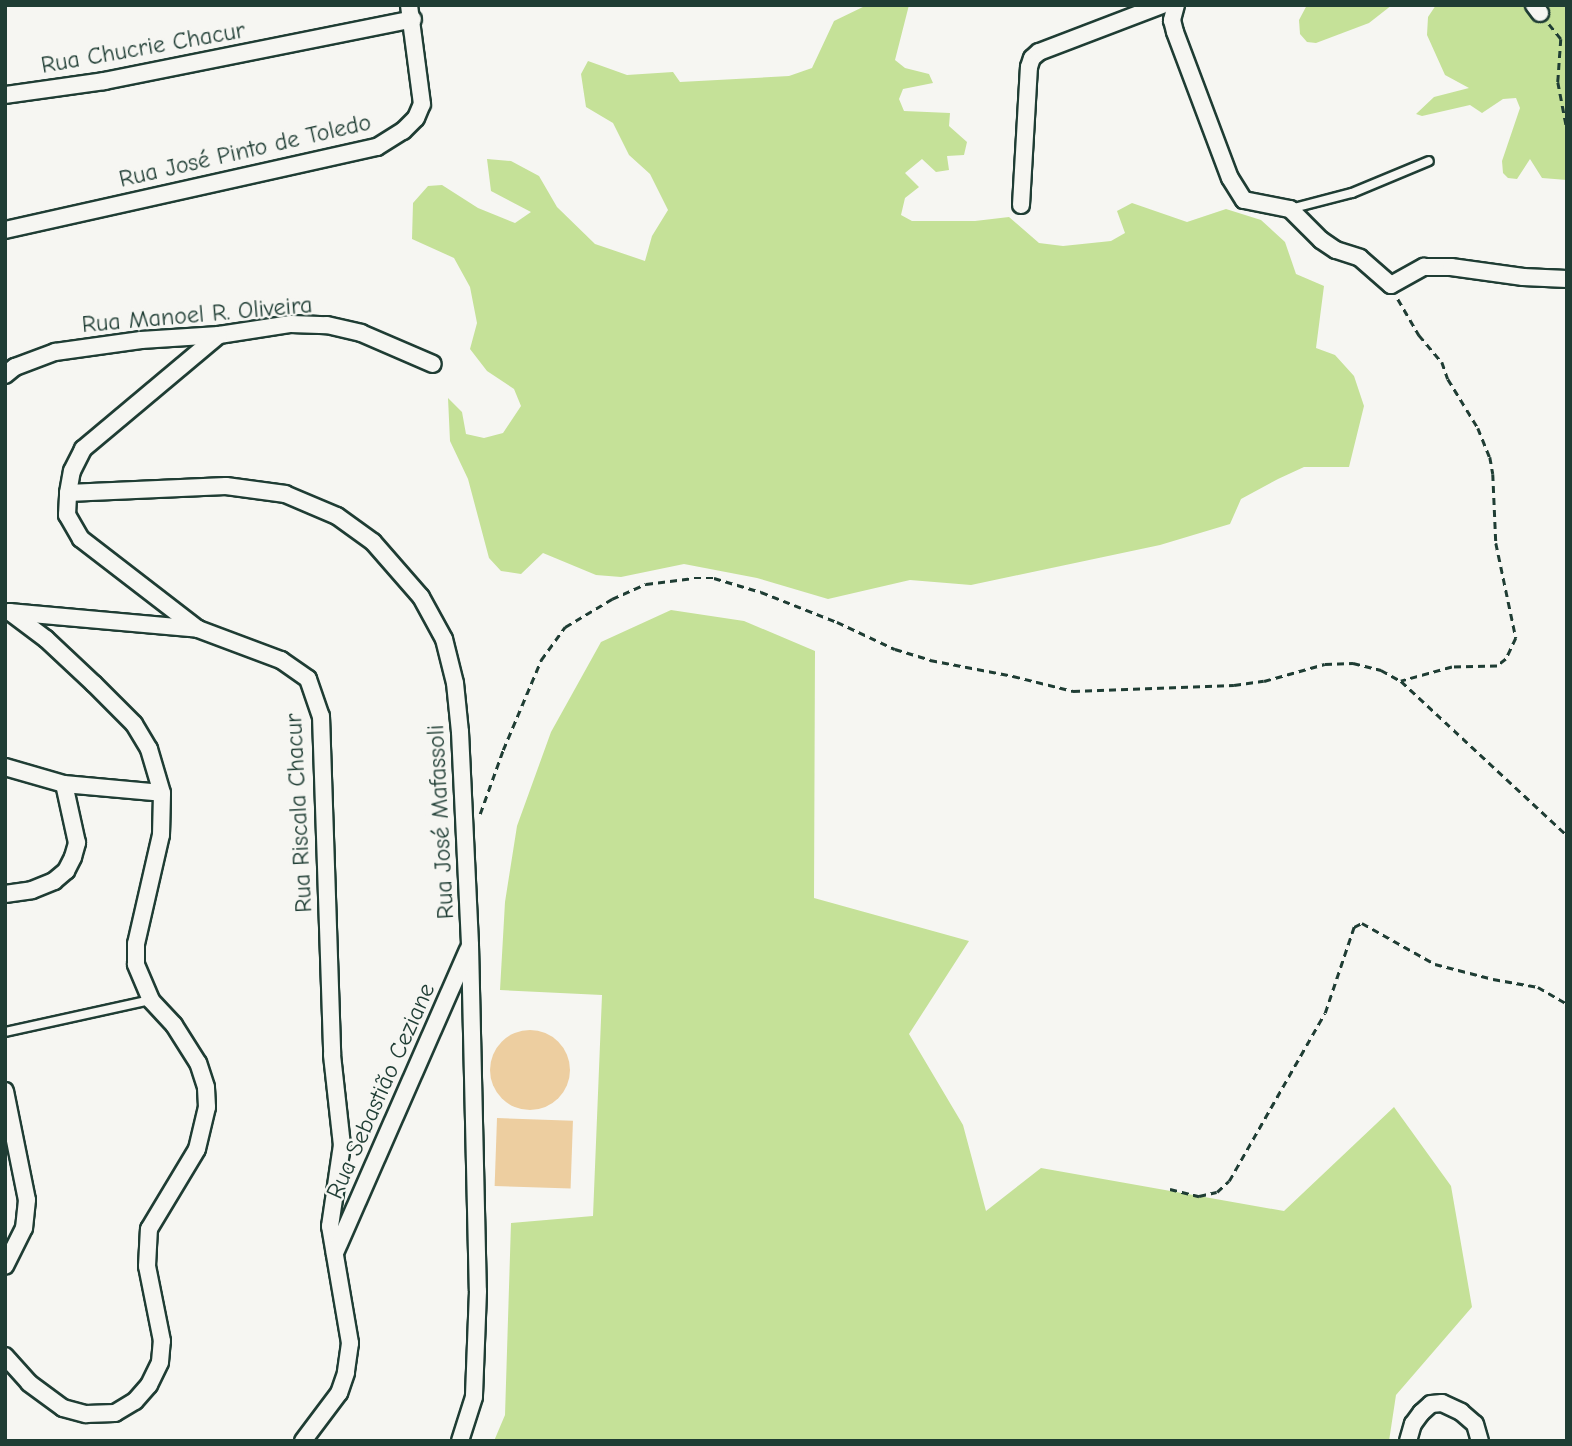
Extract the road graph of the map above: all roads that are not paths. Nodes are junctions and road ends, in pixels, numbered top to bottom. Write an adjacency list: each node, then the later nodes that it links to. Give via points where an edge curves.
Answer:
1 (1162, 5): 6 (street, via 1032,58)
2 (1176, 5): 7 (street, via 1175,32 1238,194 1251,204)
3 (411, 12): 4 (street, Rua Chucrie Chacur, via 104,81); 8 (street, Rua José Pinto de Toledo, via 422,104 403,131 377,147)
4 (5, 95)
5 (1429, 161): 7 (lane, via 1352,193)
6 (1021, 205)
7 (1290, 209): 9 (street, via 1321,240 1360,258 1391,285 1424,267)
8 (5, 230)
9 (1567, 279)
10 (219, 335): 11 (street, Rua Manoel R. Oliveira, via 291,324 327,325 361,333); 12 (street, Rua Manoel R. Oliveira, via 55,352); 13 (street, via 83,449)
11 (433, 364)
12 (5, 375)
13 (68, 493): 15 (street, via 67,515 81,539); 20 (street, Rua José Mafassoli, via 226,486 285,494 337,516 373,542 421,597 444,639 460,732)
14 (7, 610): 15 (street, Rua Riscala Chacur); 18 (street, via 46,639 134,724 149,748)
15 (198, 629): 24 (street, Rua Riscala Chacur, via 296,668 308,679 321,716 332,1055 342,1146 330,1226)
16 (5, 767): 17 (street)
17 (64, 784): 18 (street); 19 (street, via 77,843 66,871 32,890)
18 (162, 793): 21 (street, via 161,835 136,944 136,964)
19 (5, 894)
20 (470, 945): 24 (street, Rua Sebastião Ceziane); 28 (street, Rua José Mafassoli, via 478,1290 474,1397)
21 (151, 1000): 22 (lane); 26 (street, via 198,1063 207,1107 197,1149 149,1228 147,1266 162,1341 160,1362 135,1401 114,1413 86,1414 63,1408 29,1383)
22 (5, 1032)
23 (5, 1091): 25 (street, via 27,1200 23,1228)
24 (334, 1256): 27 (street, Rua Riscala Chacur, via 350,1343 346,1373 326,1414)
25 (5, 1266)
26 (5, 1356)
27 (303, 1441)
28 (460, 1441)
29 (1408, 1441): 30 (street, via 1421,1413 1442,1403 1475,1424)
30 (1480, 1441)

